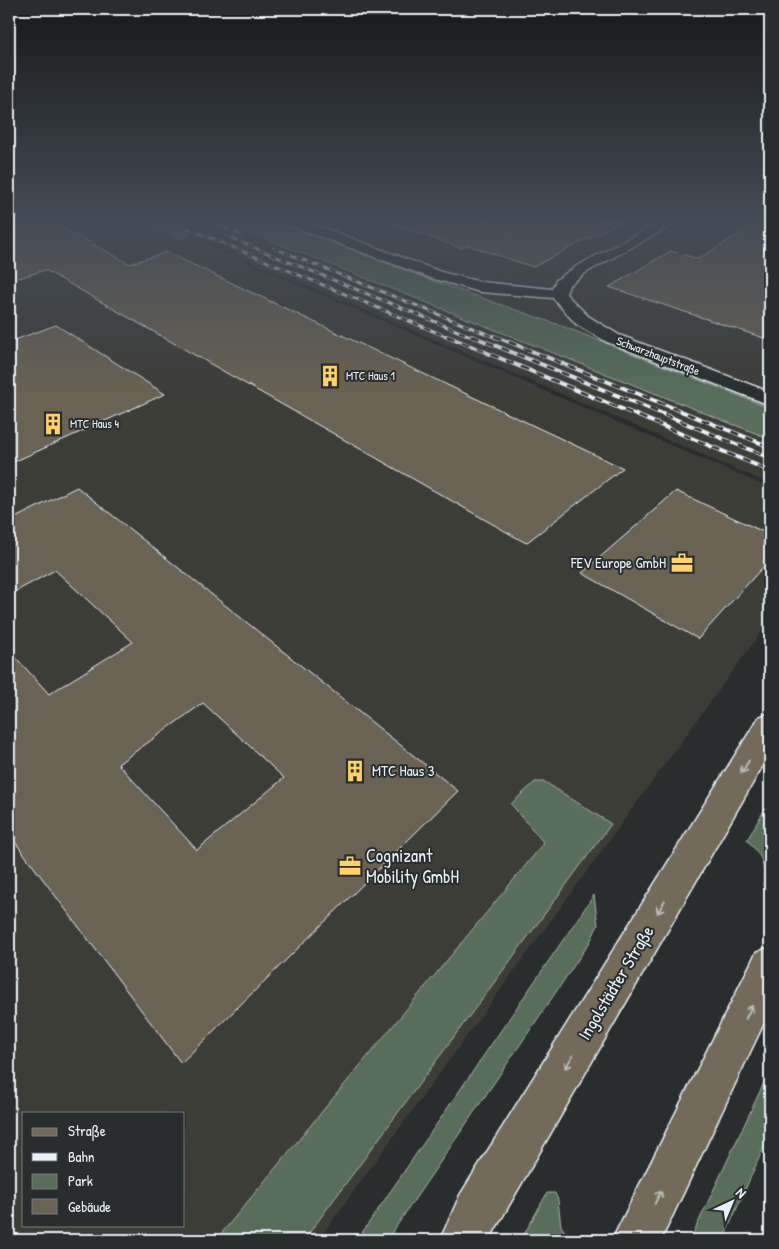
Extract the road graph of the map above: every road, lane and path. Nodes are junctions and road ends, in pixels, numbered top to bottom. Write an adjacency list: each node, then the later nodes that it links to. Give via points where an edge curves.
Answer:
1 (454, 279): 3 (street, via 480,287)
2 (567, 279): 3 (street)
3 (558, 294): 4 (street, Schwarzhauptstraße, via 580,319 607,336)
4 (770, 398)
5 (770, 726): 7 (main road, Ingolstädter Straße, one-way to 7, via 477,1212)
6 (770, 967): 8 (main road, one-way to 6)
7 (464, 1240)
8 (636, 1240)

